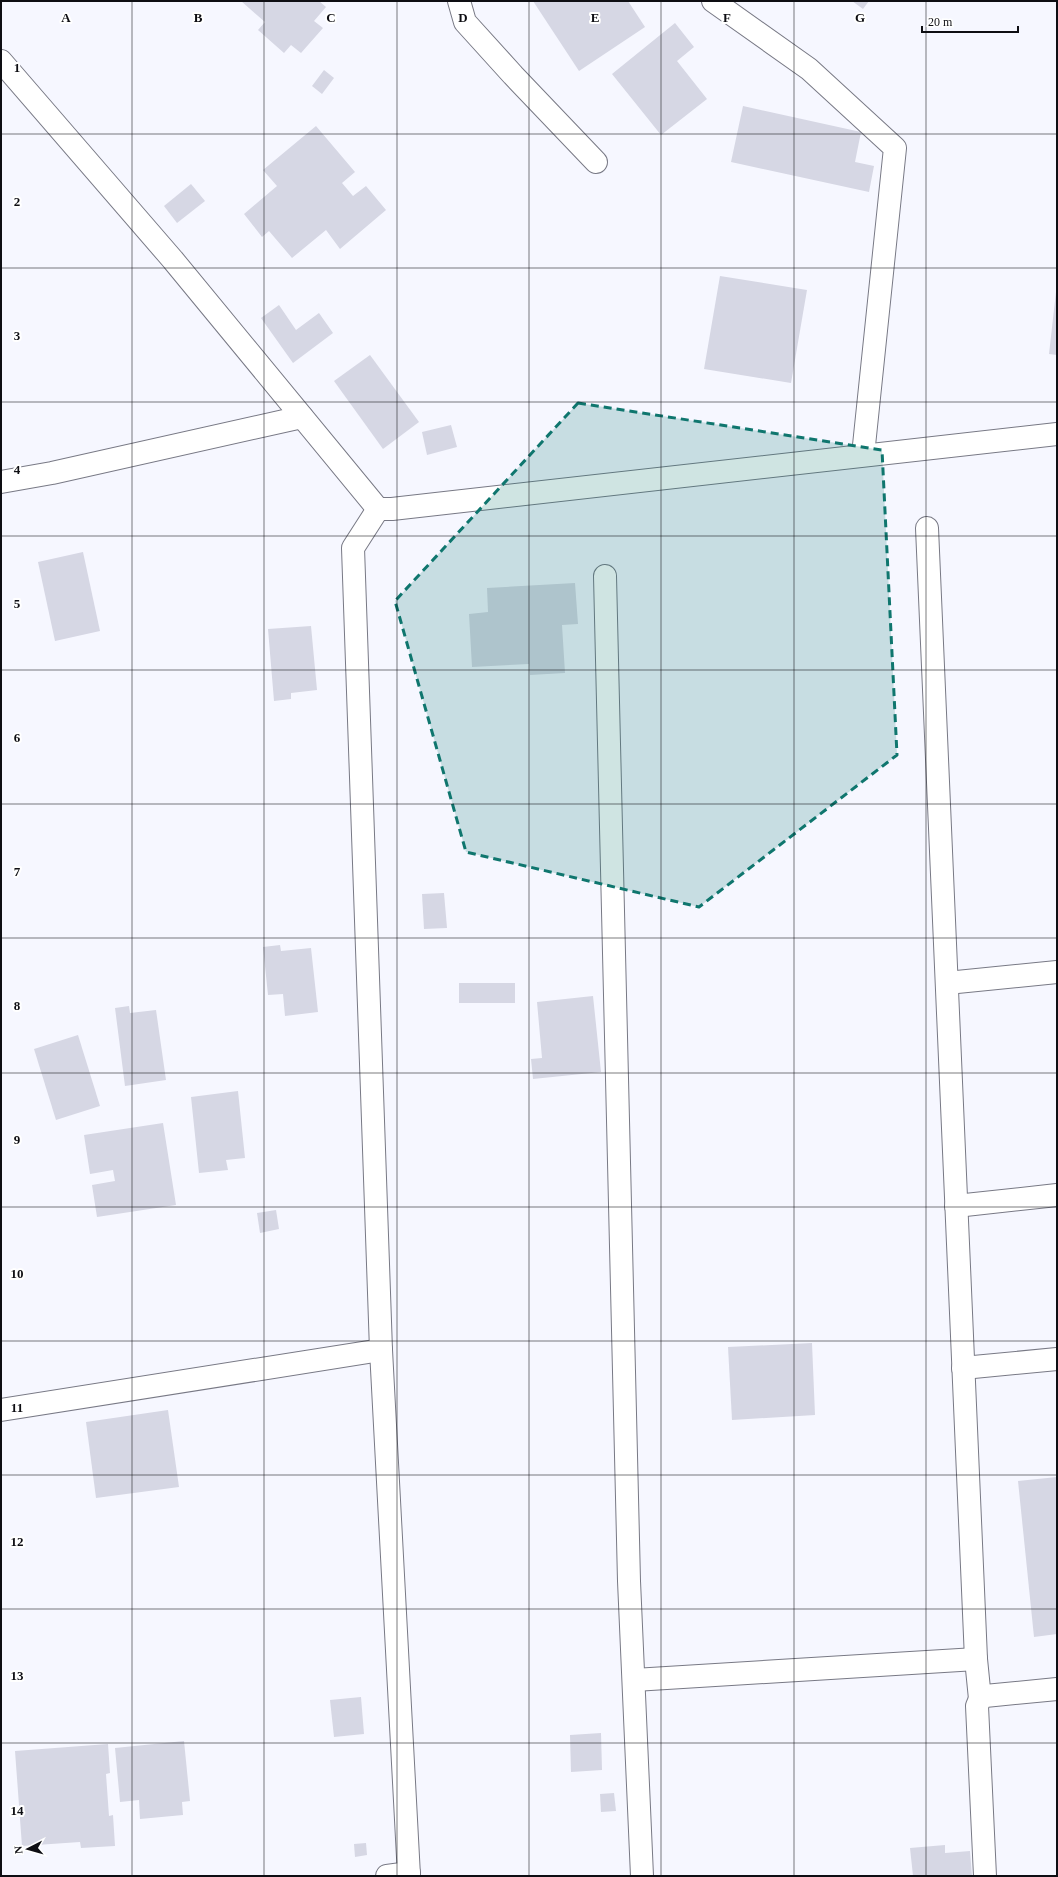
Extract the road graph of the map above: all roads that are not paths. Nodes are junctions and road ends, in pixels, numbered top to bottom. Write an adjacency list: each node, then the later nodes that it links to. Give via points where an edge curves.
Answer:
1 (459, 1): 4 (street, via 465,22)
2 (712, 1): 7 (street, via 810,69 895,148)
3 (1, 61): 5 (street, via 172,260)
4 (596, 162)
5 (302, 417): 8 (street); 9 (street)
6 (1057, 434): 7 (street)
7 (863, 455): 9 (street)
8 (1, 482)
9 (378, 509): 16 (street, via 353,548)
10 (927, 528): 13 (street)
11 (606, 576): 21 (street, via 629,1581)
12 (1057, 972): 13 (street)
13 (946, 983): 15 (street)
14 (1057, 1195): 15 (street)
15 (956, 1206): 18 (street)
16 (381, 1350): 19 (street); 24 (street)
17 (1057, 1359): 18 (street)
18 (963, 1368): 20 (street)
19 (1, 1410)
20 (976, 1660): 21 (street); 23 (street)
21 (634, 1680): 26 (street)
22 (1057, 1689): 23 (street, via 985,1696)
23 (980, 1700): 27 (street, via 977,1706)
24 (409, 1875): 25 (street)
25 (387, 1876)
26 (642, 1876)
27 (985, 1876)

